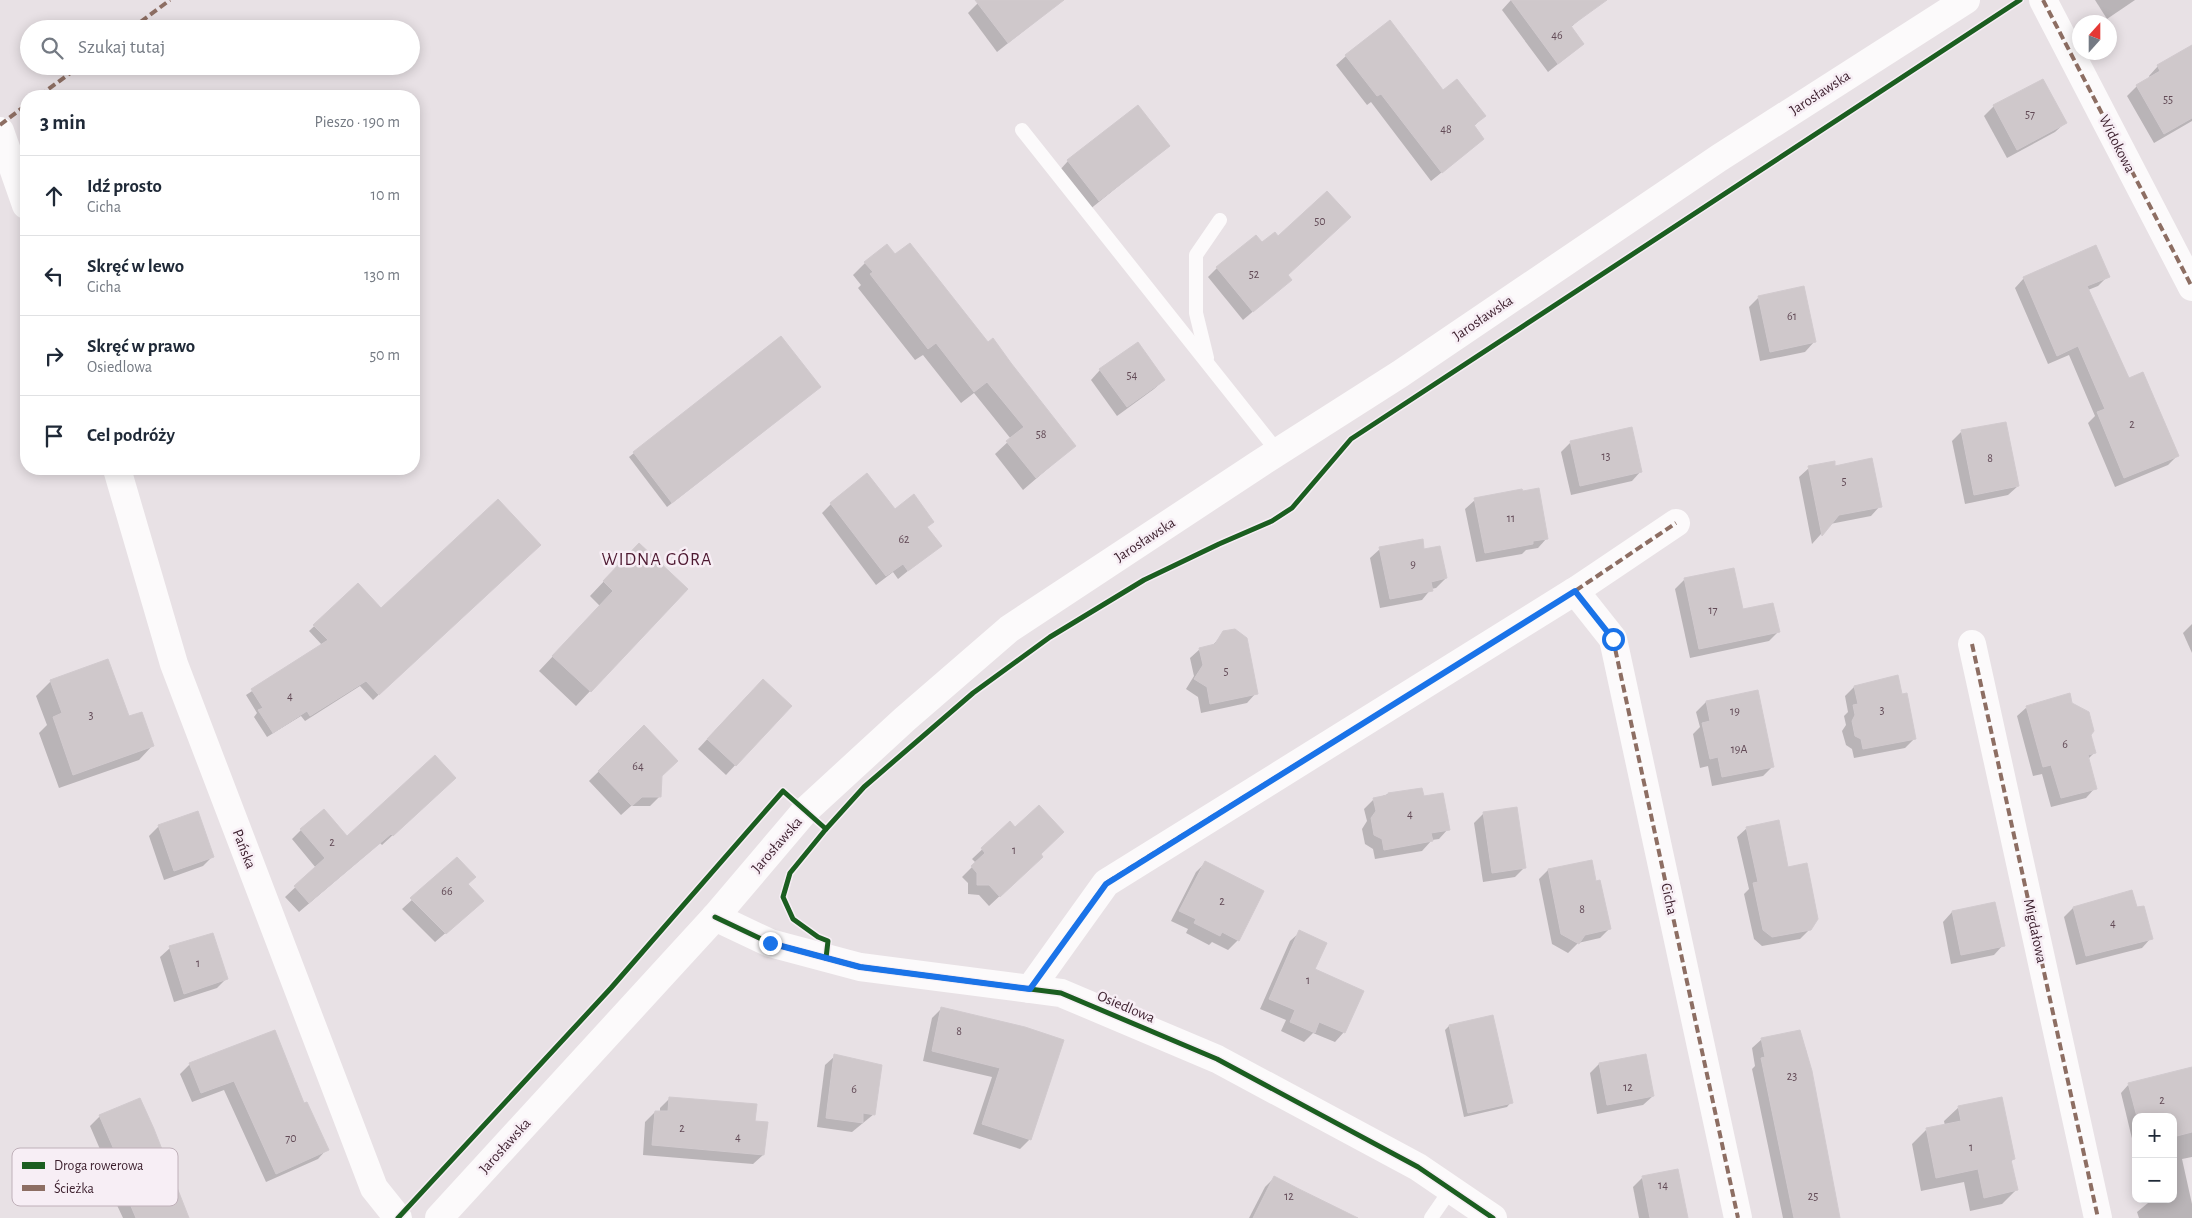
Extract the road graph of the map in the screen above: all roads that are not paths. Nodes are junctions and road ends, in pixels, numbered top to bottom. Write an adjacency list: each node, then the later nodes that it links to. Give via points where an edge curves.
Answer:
1 (1966, 0): 9 (street, Jarosławska, via 1719,158 1400,374)
2 (2043, 0): 7 (street, Widokowa)
3 (1022, 130): 8 (lane)
4 (0, 131): 5 (street)
5 (20, 189)
6 (1220, 220): 8 (lane, via 1196,255 1196,313)
7 (2192, 287)
8 (1209, 364): 9 (lane)
9 (1278, 452): 14 (street, Jarosławska, via 1009,629 806,811)
10 (119, 475): 17 (street, Pańska, via 174,664 374,1188)
11 (1676, 523): 12 (street)
12 (1575, 591): 15 (street, via 1106,884); 21 (street, Cicha, via 1613,639)
13 (1972, 644): 22 (street, Migdałowa)
14 (715, 917): 15 (street, Osiedlowa, via 770,943 860,967); 18 (street, Jarosławska)
15 (1030, 989): 16 (street, Osiedlowa, via 1061,993 1217,1059 1418,1167)
16 (1451, 1189): 19 (lane); 20 (street, Osiedlowa)
17 (398, 1218)
18 (439, 1218)
19 (1431, 1218)
20 (1493, 1218)
21 (1738, 1218)
22 (2098, 1218)

